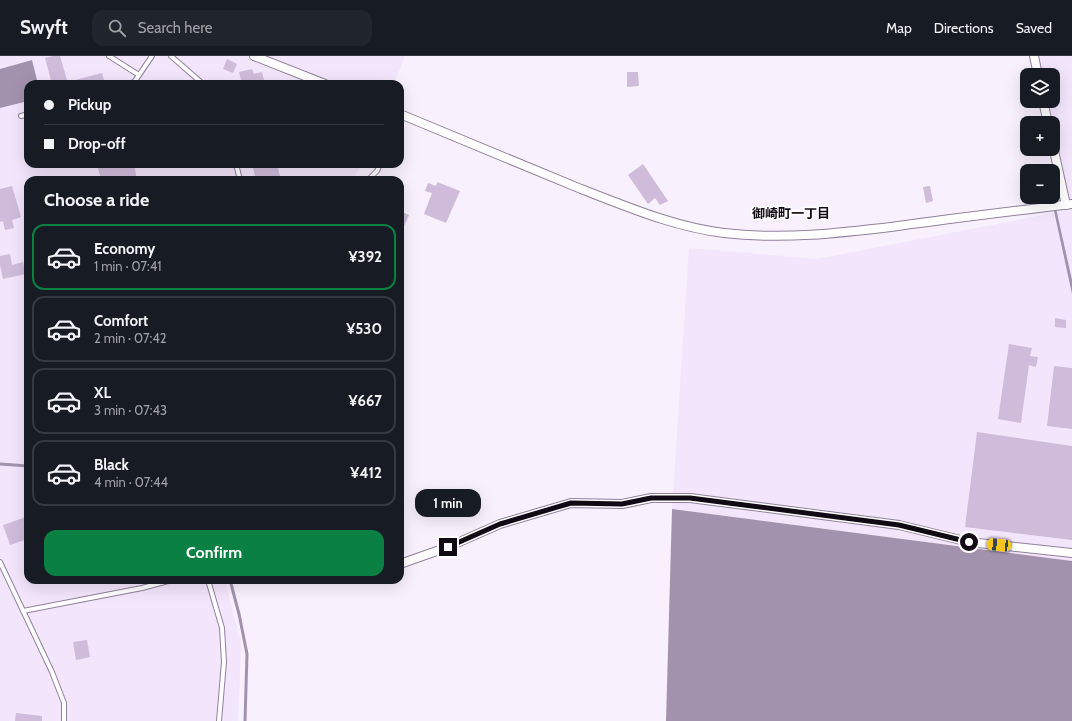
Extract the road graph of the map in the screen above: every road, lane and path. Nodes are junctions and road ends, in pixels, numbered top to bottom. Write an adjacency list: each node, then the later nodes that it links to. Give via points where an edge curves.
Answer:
1 (109, 56): 7 (lane)
2 (152, 56): 7 (lane)
3 (171, 56): 9 (lane)
4 (254, 56): 10 (street)
5 (1034, 56): 6 (street)
6 (1037, 68)
7 (140, 75): 8 (lane)
8 (136, 80)
9 (198, 80)
10 (315, 80)
11 (24, 115): 12 (lane)
12 (21, 116)
13 (404, 117): 17 (street, via 639,212 685,226 723,233 807,236)
14 (1055, 156): 17 (street)
15 (378, 168): 16 (lane)
16 (372, 176)
17 (1063, 205)
18 (1072, 553): 20 (street, via 969,542 899,525 690,498 651,498 622,504 571,503 500,524)
19 (0, 562): 23 (lane)
20 (404, 563)
21 (157, 584): 23 (lane)
22 (209, 584): 25 (lane, via 222,628 224,662)
23 (23, 611): 24 (lane, via 64,703)
24 (64, 721)
25 (219, 721)

